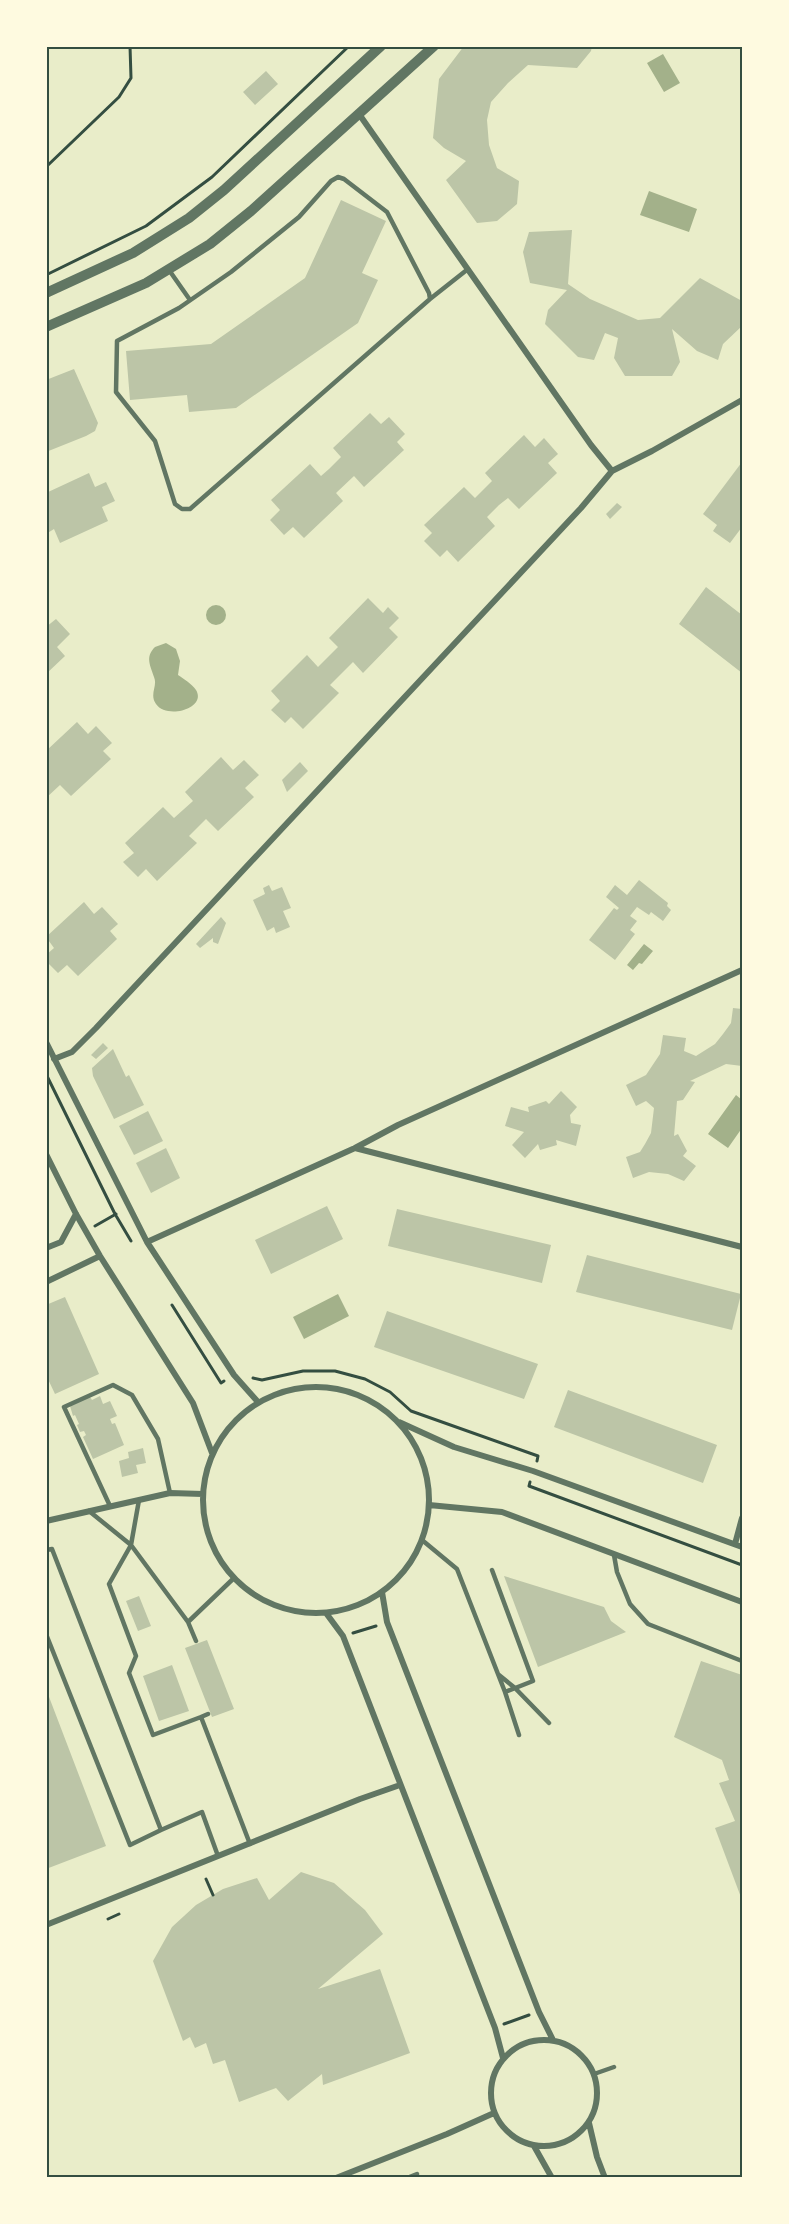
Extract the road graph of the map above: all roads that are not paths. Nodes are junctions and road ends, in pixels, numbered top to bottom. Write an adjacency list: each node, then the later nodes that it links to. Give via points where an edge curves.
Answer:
1 (381, 46): 8 (street, via 233,183 189,218 133,253)
2 (434, 46): 3 (street)
3 (359, 114): 6 (street); 7 (street, via 251,211)
4 (46, 212): 5 (lane)
5 (46, 218)
6 (468, 269): 9 (lane); 13 (street)
7 (169, 270): 10 (lane); 11 (street)
8 (46, 293)
9 (430, 299): 10 (lane, via 387,212 338,177 299,217); 10 (lane, via 190,509 182,510 175,504 154,441 116,392 116,345 120,339)
10 (190, 300)
11 (46, 327)
12 (742, 400): 13 (street)
13 (612, 471): 16 (street, via 96,1028 72,1052)
14 (742, 970): 17 (street)
15 (46, 1042): 16 (street)
16 (54, 1059): 20 (street)
17 (355, 1148): 20 (street); 21 (street)
18 (46, 1154): 19 (street)
19 (76, 1214): 22 (street, via 61,1242); 23 (street)
20 (147, 1242): 25 (street, via 234,1375)
21 (742, 1247)
22 (46, 1248)
23 (100, 1256): 24 (street); 27 (street, via 193,1403)
24 (46, 1282)
25 (258, 1402): 26 (street, via 286,1390 317,1386 347,1390 376,1403); 27 (street, via 239,1416)
26 (399, 1422): 31 (street, via 417,1447 427,1475); 37 (street, via 454,1446)
27 (213, 1453): 29 (street)
28 (170, 1493): 29 (street); 30 (street); 32 (lane, via 158,1440 132,1395 113,1385 64,1407)
29 (203, 1494): 43 (street, via 205,1525 216,1553)
30 (139, 1500): 32 (street); 38 (lane)
31 (429, 1505): 36 (street); 41 (street, via 502,1512)
32 (110, 1506): 33 (street)
33 (89, 1511): 35 (street); 38 (lane)
34 (742, 1518): 37 (street)
35 (46, 1521)
36 (422, 1540): 44 (street, via 406,1569); 51 (lane, via 457,1569)
37 (735, 1544): 39 (street)
38 (130, 1545): 47 (lane); 55 (lane, via 109,1584 136,1656 129,1673 153,1735)
39 (742, 1547)
40 (46, 1550): 59 (lane, via 52,1549)
41 (614, 1555): 45 (street); 50 (lane, via 630,1604 648,1624)
42 (492, 1570): 52 (lane, via 533,1681)
43 (234, 1578): 46 (street, via 276,1606); 47 (lane)
44 (382, 1592): 46 (street, via 365,1602); 63 (street, via 387,1622)
45 (742, 1602)
46 (326, 1613): 58 (street, via 343,1636)
47 (188, 1622): 49 (lane)
48 (46, 1635): 59 (lane, via 130,1845)
49 (196, 1641)
50 (742, 1661)
51 (498, 1674): 52 (lane); 53 (lane)
52 (515, 1688): 53 (lane); 56 (lane)
53 (505, 1692): 57 (lane)
54 (208, 1714): 55 (lane)
55 (201, 1717): 60 (lane)
56 (549, 1723)
57 (519, 1735)
58 (400, 1785): 60 (street); 64 (street, via 495,2028)
59 (160, 1830): 61 (lane, via 202,1812)
60 (250, 1844): 61 (street)
61 (218, 1856): 62 (street)
62 (46, 1925)
63 (553, 2040): 64 (street, via 534,2040 517,2046); 66 (street, via 578,2051)
64 (502, 2058): 67 (street, via 491,2085)
65 (614, 2067): 66 (lane)
66 (594, 2074): 68 (street, via 598,2099)
67 (494, 2113): 69 (street, via 517,2140); 71 (street)
68 (589, 2123): 69 (street, via 574,2138 555,2146); 74 (street)
69 (534, 2146): 73 (street)
70 (417, 2174): 72 (lane)
71 (336, 2178)
72 (407, 2178)
73 (552, 2178)
74 (605, 2178)

